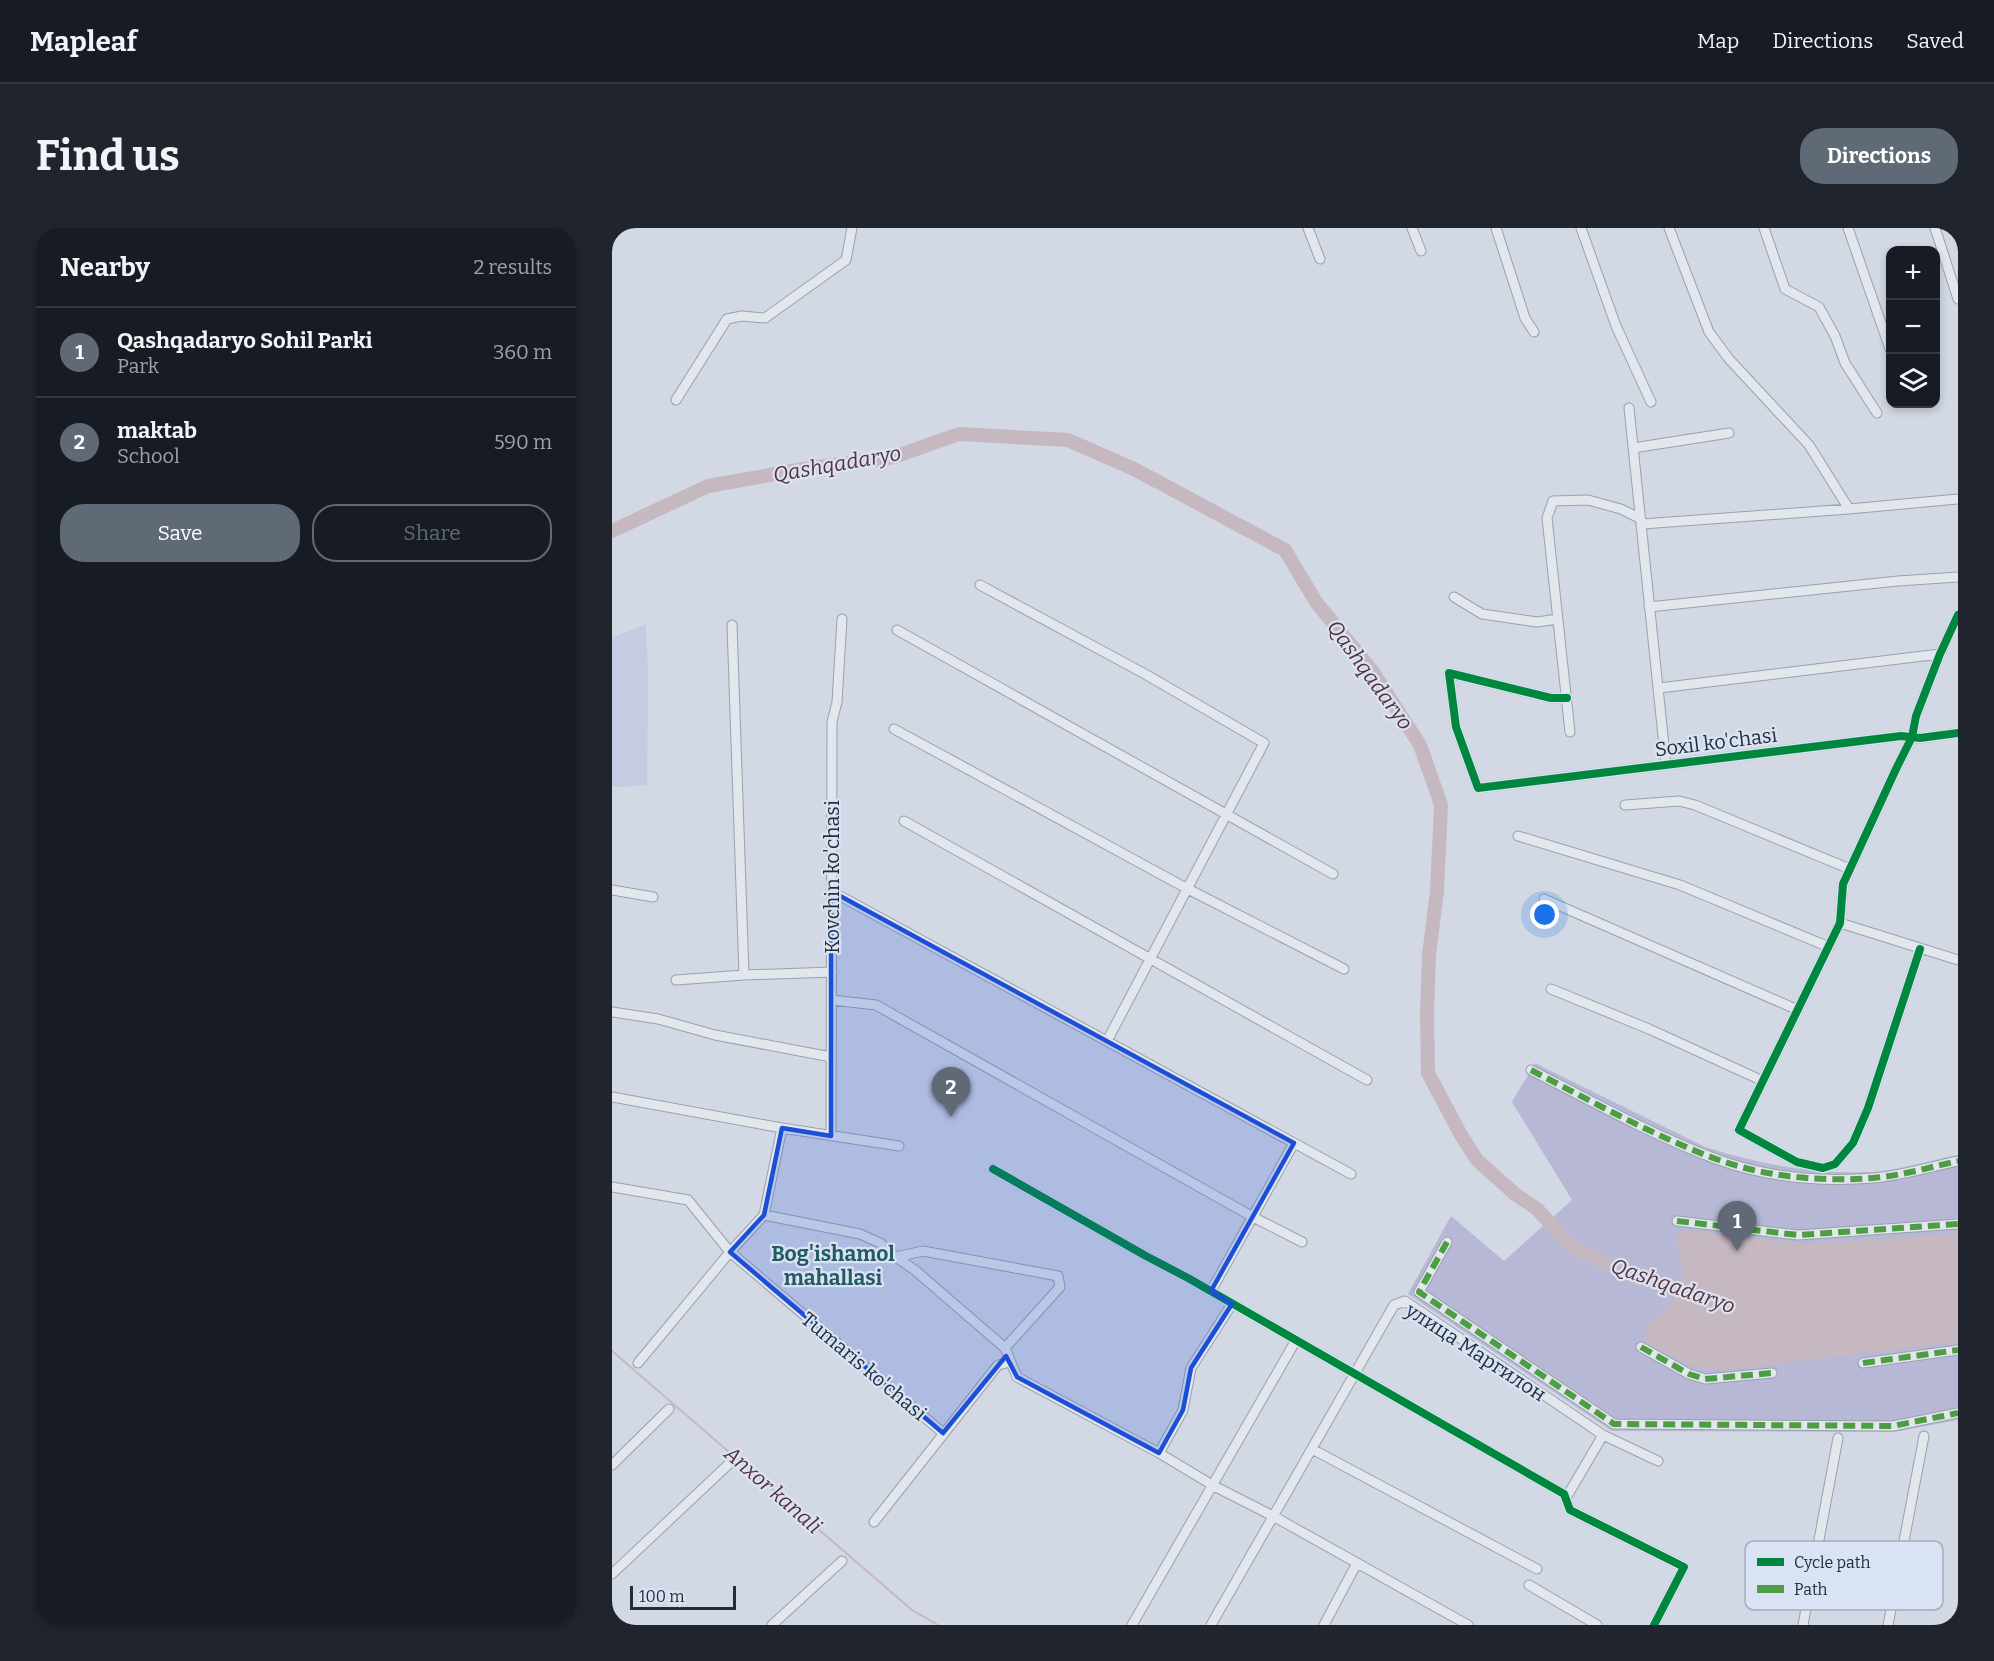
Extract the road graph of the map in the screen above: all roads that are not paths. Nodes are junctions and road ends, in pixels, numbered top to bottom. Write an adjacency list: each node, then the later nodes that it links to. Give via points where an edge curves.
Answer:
1 (852, 228): 15 (street, via 846,260 817,282 765,318 727,318)
2 (1308, 228): 11 (street)
3 (1412, 228): 10 (street)
4 (1496, 228): 13 (street, via 1525,318)
5 (1581, 228): 16 (street, via 1616,326)
6 (1669, 228): 22 (street, via 1708,332 1809,445)
7 (1764, 228): 18 (street, via 1785,290 1819,307 1845,363)
8 (1848, 228): 14 (street)
9 (1935, 228): 12 (street)
10 (1421, 252)
11 (1320, 259)
12 (1958, 299)
13 (1534, 332)
14 (1886, 337)
15 (676, 400)
16 (1651, 402)
17 (1629, 408): 20 (street)
18 (1877, 413)
19 (1730, 433): 20 (street)
20 (1634, 448): 23 (street)
21 (1958, 499): 22 (street)
22 (1849, 509): 23 (street)
23 (1642, 521): 27 (street); 30 (street, via 1621,509 1588,500 1553,501 1547,519)
24 (1958, 577): 27 (street)
25 (980, 585): 44 (street, via 1264,743)
26 (1454, 597): 30 (street, via 1482,614 1537,622)
27 (1649, 607): 36 (street)
28 (1958, 615): 34 (street)
29 (842, 619): 51 (street, Kovchin ko'chasi, via 837,702 832,722)
30 (1558, 619): 37 (street)
31 (732, 625): 61 (street)
32 (897, 630): 44 (street)
33 (1958, 642): 34 (street)
34 (1946, 644): 35 (street)
35 (1940, 654): 36 (street); 41 (street)
36 (1659, 688): 42 (street)
37 (1566, 698): 39 (street); 42 (street, Soxil ko'chasi, via 1551,698 1449,673 1456,727 1478,788)
38 (894, 729): 49 (street)
39 (1570, 732)
40 (1958, 734): 41 (street, Soxil ko'chasi)
41 (1912, 737): 42 (street, Soxil ko'chasi); 47 (street)
42 (1666, 765)
43 (1625, 805): 47 (street, via 1678,801 1695,805)
44 (1226, 814): 48 (street); 49 (street)
45 (904, 821): 57 (street)
46 (1518, 836): 55 (street, via 1680,885)
47 (1850, 869): 54 (street, via 1843,884)
48 (1333, 874)
49 (1186, 888): 57 (street); 59 (street)
50 (612, 890): 52 (street)
51 (831, 891): 60 (street, Kovchin ko'chasi); 67 (street)
52 (653, 897)
53 (1544, 899): 65 (street)
54 (1840, 923): 55 (street); 56 (street)
55 (1829, 947): 65 (street)
56 (1920, 949): 58 (street); 71 (street, via 1868,1108 1853,1143 1835,1164 1823,1168 1797,1162 1739,1130)
57 (1149, 959): 67 (street); 70 (street)
58 (1958, 960)
59 (1344, 969)
60 (832, 972): 61 (street); 64 (street, Kovchin ko'chasi)
61 (744, 975): 62 (street)
62 (676, 980)
63 (1551, 989): 71 (street)
64 (832, 1000): 68 (street, Kovchin ko'chasi); 82 (street, via 876,1005)
65 (1798, 1010): 71 (street)
66 (612, 1012): 68 (street)
67 (1107, 1041): 75 (street)
68 (831, 1057): 74 (street, Kovchin ko'chasi)
69 (1531, 1070): 77 (street, via 1677,1143 1717,1160 1760,1170 1809,1179 1875,1178)
70 (1367, 1080)
71 (1763, 1081)
72 (612, 1097): 73 (street)
73 (782, 1128): 74 (street); 81 (street)
74 (831, 1136): 76 (street)
75 (1294, 1143): 79 (street); 82 (street)
76 (899, 1146)
77 (1958, 1161)
78 (993, 1169): 89 (street)
79 (1351, 1174)
80 (612, 1187): 87 (street, Tumaris ko'chasi, via 688,1200)
81 (764, 1215): 87 (street); 88 (street, via 860,1234)
82 (1253, 1216): 85 (street); 89 (street)
83 (1677, 1221): 84 (street, via 1798,1235)
84 (1958, 1224)
85 (1302, 1242)
86 (1447, 1242): 101 (street, via 1419,1292 1614,1424 1893,1426)
87 (730, 1252): 96 (street); 102 (street, Tumaris ko'chasi)
88 (897, 1257): 93 (street); 93 (street, via 923,1251 1058,1276 1060,1287)
89 (1211, 1291): 90 (street)
90 (1232, 1304): 91 (street); 107 (street, via 1191,1368 1183,1410)
91 (1296, 1341): 99 (street); 111 (street)
92 (1641, 1347): 98 (street, via 1705,1379)
93 (1005, 1348): 95 (street)
94 (1958, 1350): 97 (street)
95 (1010, 1362): 102 (street, via 998,1365); 107 (street, via 1017,1377)
96 (638, 1363)
97 (1863, 1363)
98 (1772, 1373)
99 (1354, 1374): 103 (street, улица Маргилон, via 1394,1305 1405,1301); 106 (street, улица Маргилон); 112 (street)
100 (669, 1409): 110 (street)
101 (1958, 1413)
102 (943, 1433): 114 (street)
103 (1602, 1435): 108 (street, улица Маргилон); 112 (street)
104 (1924, 1436): 116 (street)
105 (1838, 1438): 115 (street)
106 (1312, 1449): 113 (street, улица Маргилон); 119 (street)
107 (1159, 1453): 111 (street)
108 (1659, 1461)
109 (731, 1462): 120 (street)
110 (612, 1465)
111 (1214, 1486): 113 (street); 125 (street)
112 (1566, 1498): 130 (street, via 1570,1510 1684,1567)
113 (1274, 1516): 118 (street); 126 (street, улица Маргилон)
114 (874, 1522)
115 (1819, 1541)
116 (1904, 1541)
117 (842, 1561): 124 (street)
118 (1357, 1563): 127 (street); 128 (street)
119 (1537, 1569)
120 (612, 1574)
121 (1529, 1585): 129 (street)
122 (1806, 1610): 131 (street)
123 (1891, 1610): 132 (street)
124 (772, 1625)
125 (1132, 1625)
126 (1211, 1625)
127 (1324, 1625)
128 (1468, 1625)
129 (1596, 1625)
130 (1654, 1625)
131 (1803, 1625)
132 (1888, 1625)

